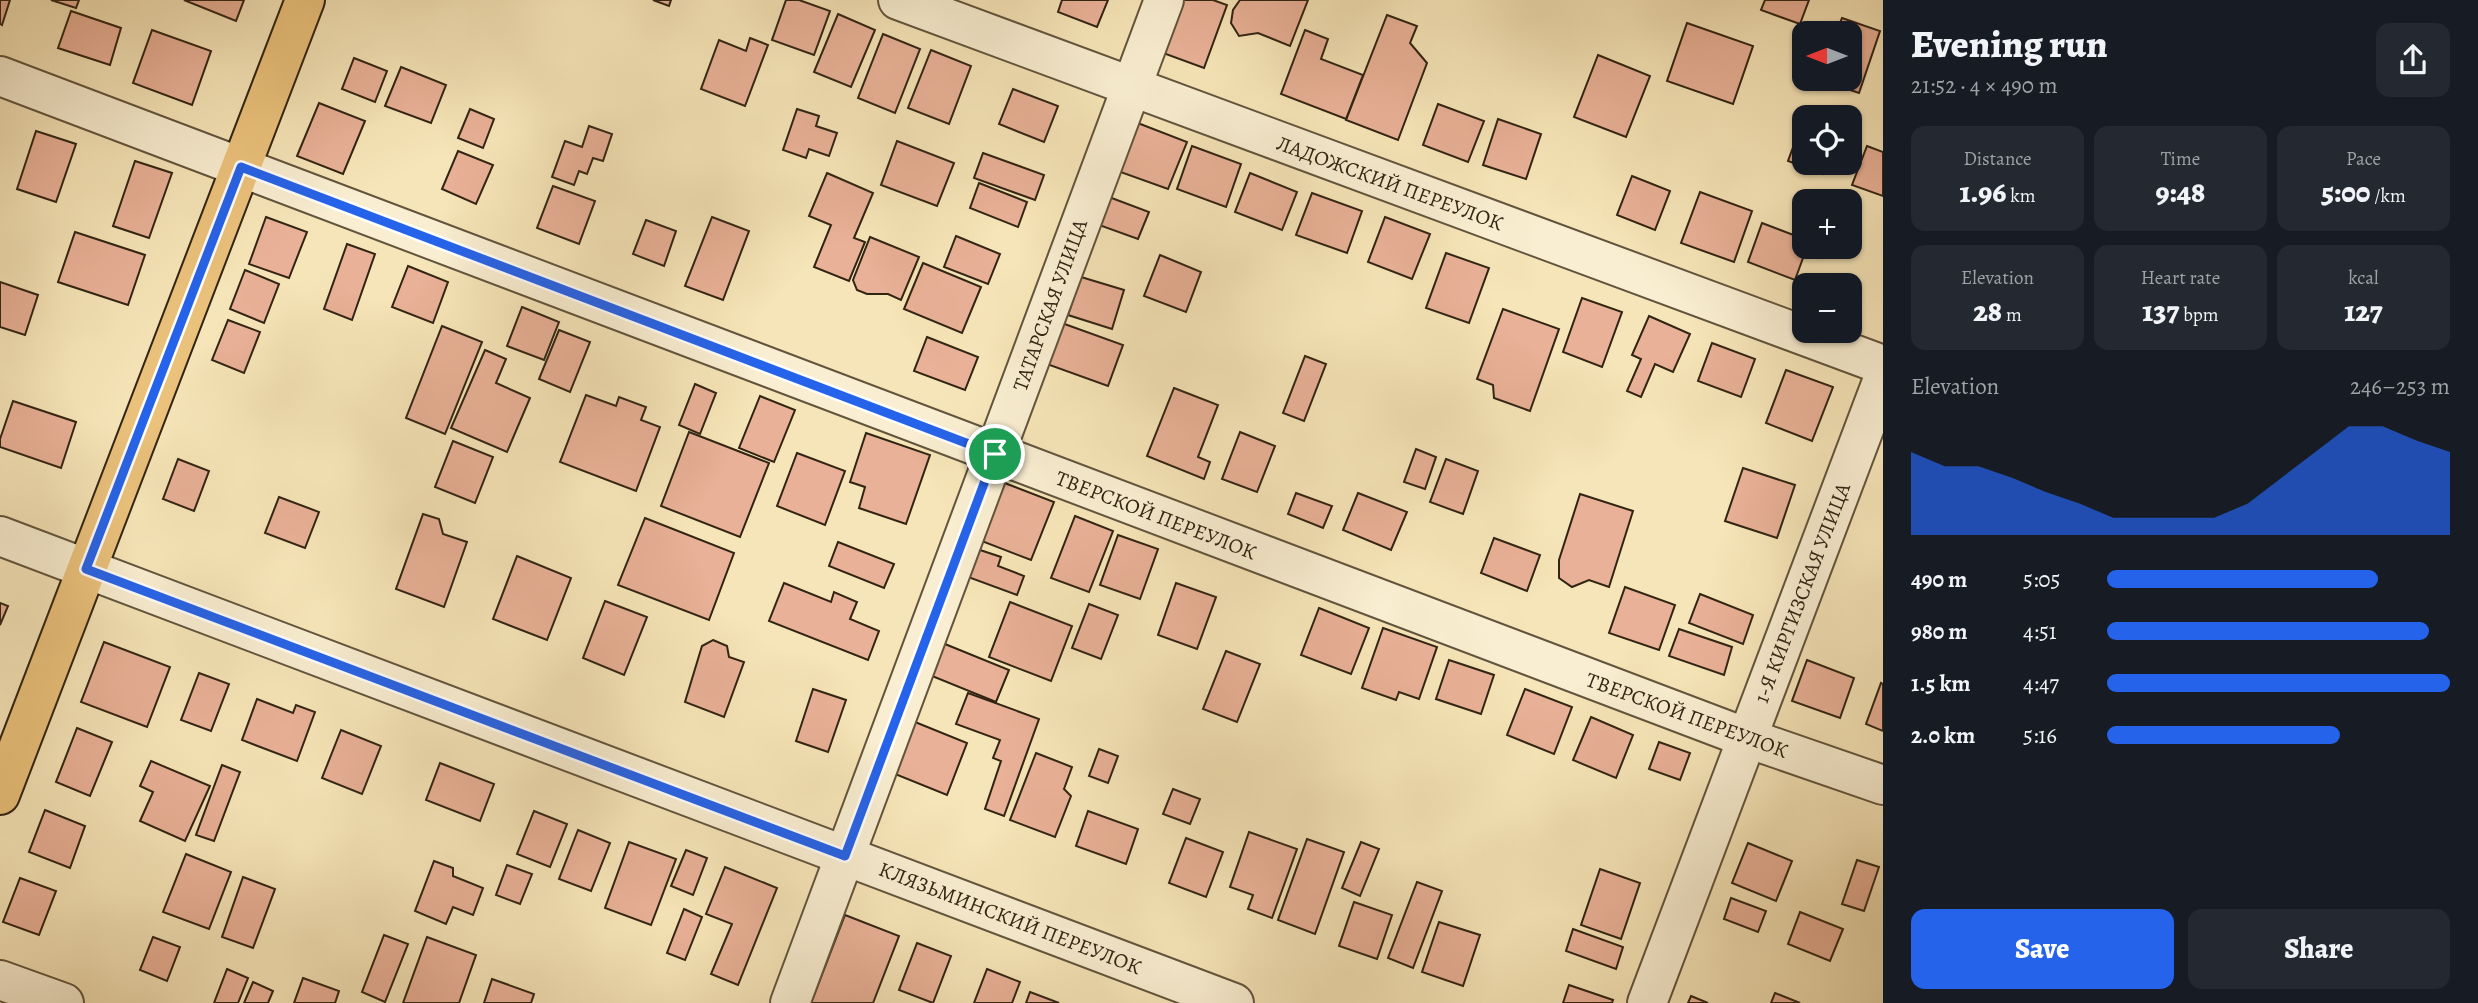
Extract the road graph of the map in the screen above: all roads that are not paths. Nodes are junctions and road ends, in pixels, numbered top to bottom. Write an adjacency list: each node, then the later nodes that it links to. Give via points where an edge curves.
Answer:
1 (305, 0): 6 (main road)
2 (898, 0): 5 (street, ЛАДОЖСКИЙ ПЕРЕУЛОК)
3 (1164, 0): 5 (street, ТАТАРСКАЯ УЛИЦА)
4 (0, 76): 6 (street, ТВЕРСКОЙ ПЕРЕУЛОК)
5 (1131, 87): 7 (street, ЛАДОЖСКИЙ ПЕРЕУЛОК); 9 (street, ТАТАРСКАЯ УЛИЦА)
6 (241, 167): 9 (street, ТВЕРСКОЙ ПЕРЕУЛОК); 11 (main road)
7 (1883, 365)
8 (1883, 379): 12 (street, 1-Я КИРГИЗСКАЯ УЛИЦА)
9 (995, 454): 12 (street, ТВЕРСКОЙ ПЕРЕУЛОК); 15 (street, ТАТАРСКАЯ УЛИЦА)
10 (0, 536): 11 (street, КЛЯЗЬМИНСКИЙ ПЕРЕУЛОК)
11 (86, 569): 14 (main road); 15 (street, КЛЯЗЬМИНСКИЙ ПЕРЕУЛОК)
12 (1747, 738): 13 (street, ТВЕРСКОЙ ПЕРЕУЛОК); 21 (street, 1-Я КИРГИЗСКАЯ УЛИЦА)
13 (1883, 785)
14 (0, 795)
15 (845, 856): 17 (street, КЛЯЗЬМИНСКИЙ ПЕРЕУЛОК); 19 (street, ТАТАРСКАЯ УЛИЦА)
16 (0, 980): 18 (street)
17 (1187, 995): 20 (street, КЛЯЗЬМИНСКИЙ ПЕРЕУЛОК)
18 (64, 1003)
19 (790, 1003)
20 (1234, 1003)
21 (1647, 1003)

